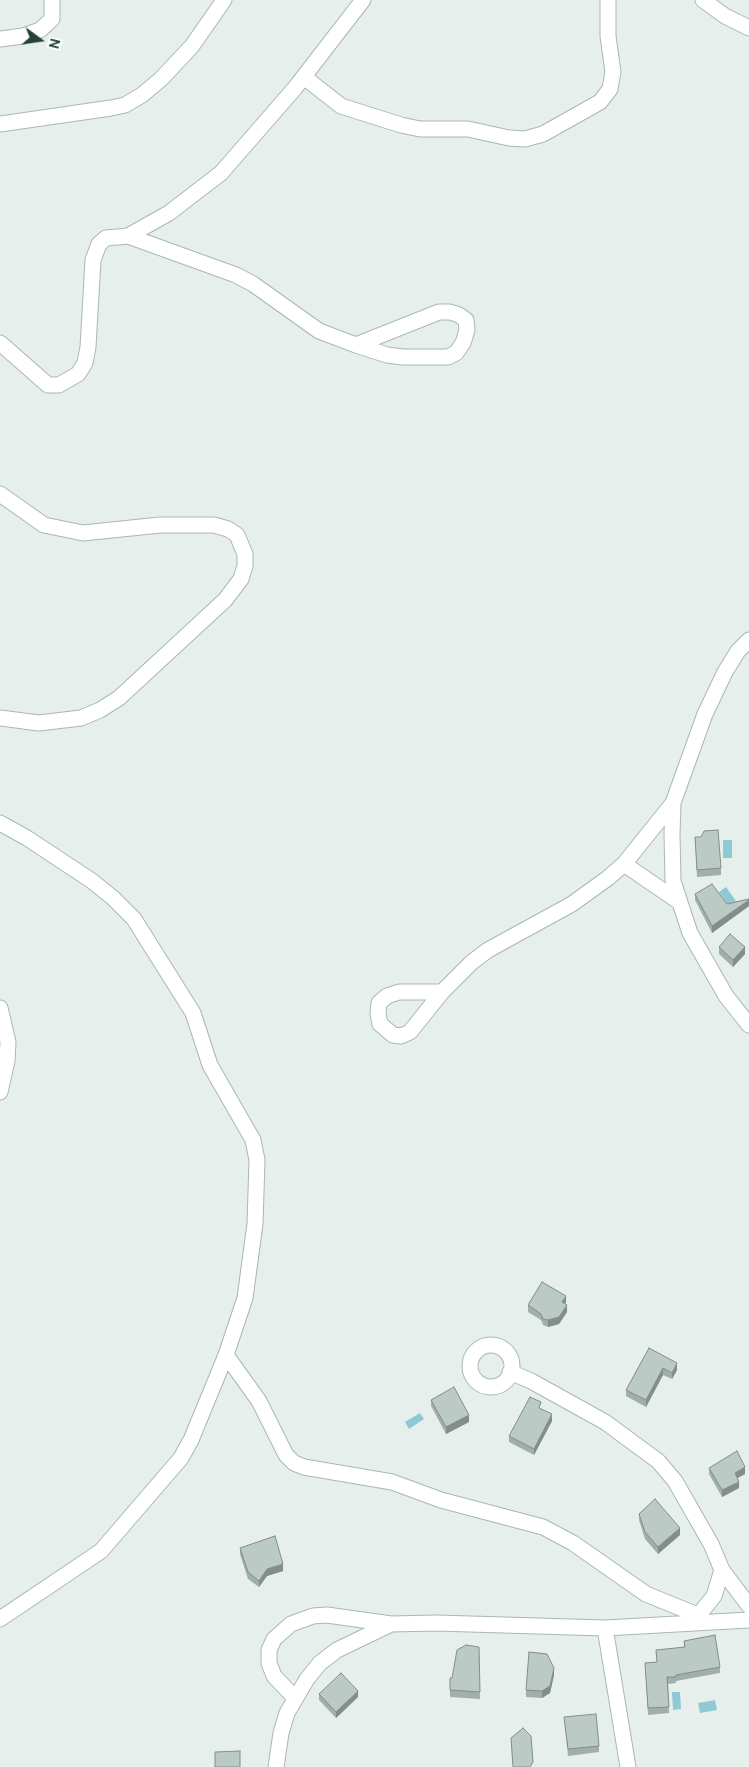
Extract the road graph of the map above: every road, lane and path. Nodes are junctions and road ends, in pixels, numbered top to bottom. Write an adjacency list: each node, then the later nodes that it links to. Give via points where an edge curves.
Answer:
1 (52, 0): 7 (street, via 52,19 40,30)
2 (224, 0): 9 (street, via 192,46 142,95 124,105)
3 (363, 0): 8 (street)
4 (608, 0): 8 (street, via 613,72 610,89 600,102 543,134 525,139 468,129 420,129 401,125 342,106)
5 (703, 0): 6 (street, via 724,16)
6 (749, 28)
7 (0, 39)
8 (304, 77): 10 (street, via 221,173 169,213)
9 (0, 124)
10 (128, 236): 11 (street, via 106,238 99,244 93,260 88,347 85,363 78,374 59,385 48,384); 12 (street, via 236,275 319,331)
11 (0, 343)
12 (356, 345): 12 (street, via 403,358 448,357 464,343 466,320 450,312 439,312)
13 (0, 494): 15 (street, via 44,525 84,533 160,525 214,525 228,529 236,535 245,554 245,566 241,579 225,600 120,698 81,718 39,723)
14 (749, 640): 16 (street, via 725,672)
15 (0, 718)
16 (673, 803): 18 (street); 19 (street, via 672,859)
17 (0, 823): 24 (street, via 92,881 134,919 194,1013 210,1065 253,1140 257,1160 255,1224 245,1298)
18 (624, 864): 19 (street); 20 (street, via 572,904 488,950)
19 (678, 901): 22 (street, via 694,941 735,1011)
20 (442, 992)
21 (0, 1008): 23 (street, via 8,1042)
22 (749, 1025)
23 (0, 1092)
24 (226, 1355): 28 (street, via 203,1415 181,1458 120,1532 101,1551); 29 (street, via 259,1401 286,1456 294,1463 392,1482 441,1500 543,1527 573,1543 646,1594)
25 (510, 1372): 26 (street, via 605,1422 658,1461 684,1496)
26 (722, 1570): 27 (street); 29 (street, via 714,1596)
27 (749, 1606)
28 (0, 1619)
29 (696, 1620): 30 (street); 32 (street)
30 (749, 1620)
31 (392, 1624): 32 (street); 33 (street, via 337,1650 320,1663); 33 (street, via 327,1615 291,1624 274,1639 269,1650 269,1663 274,1676)
32 (605, 1628): 35 (street)
33 (295, 1698): 34 (street, via 281,1733)
34 (276, 1767)
35 (628, 1767)

